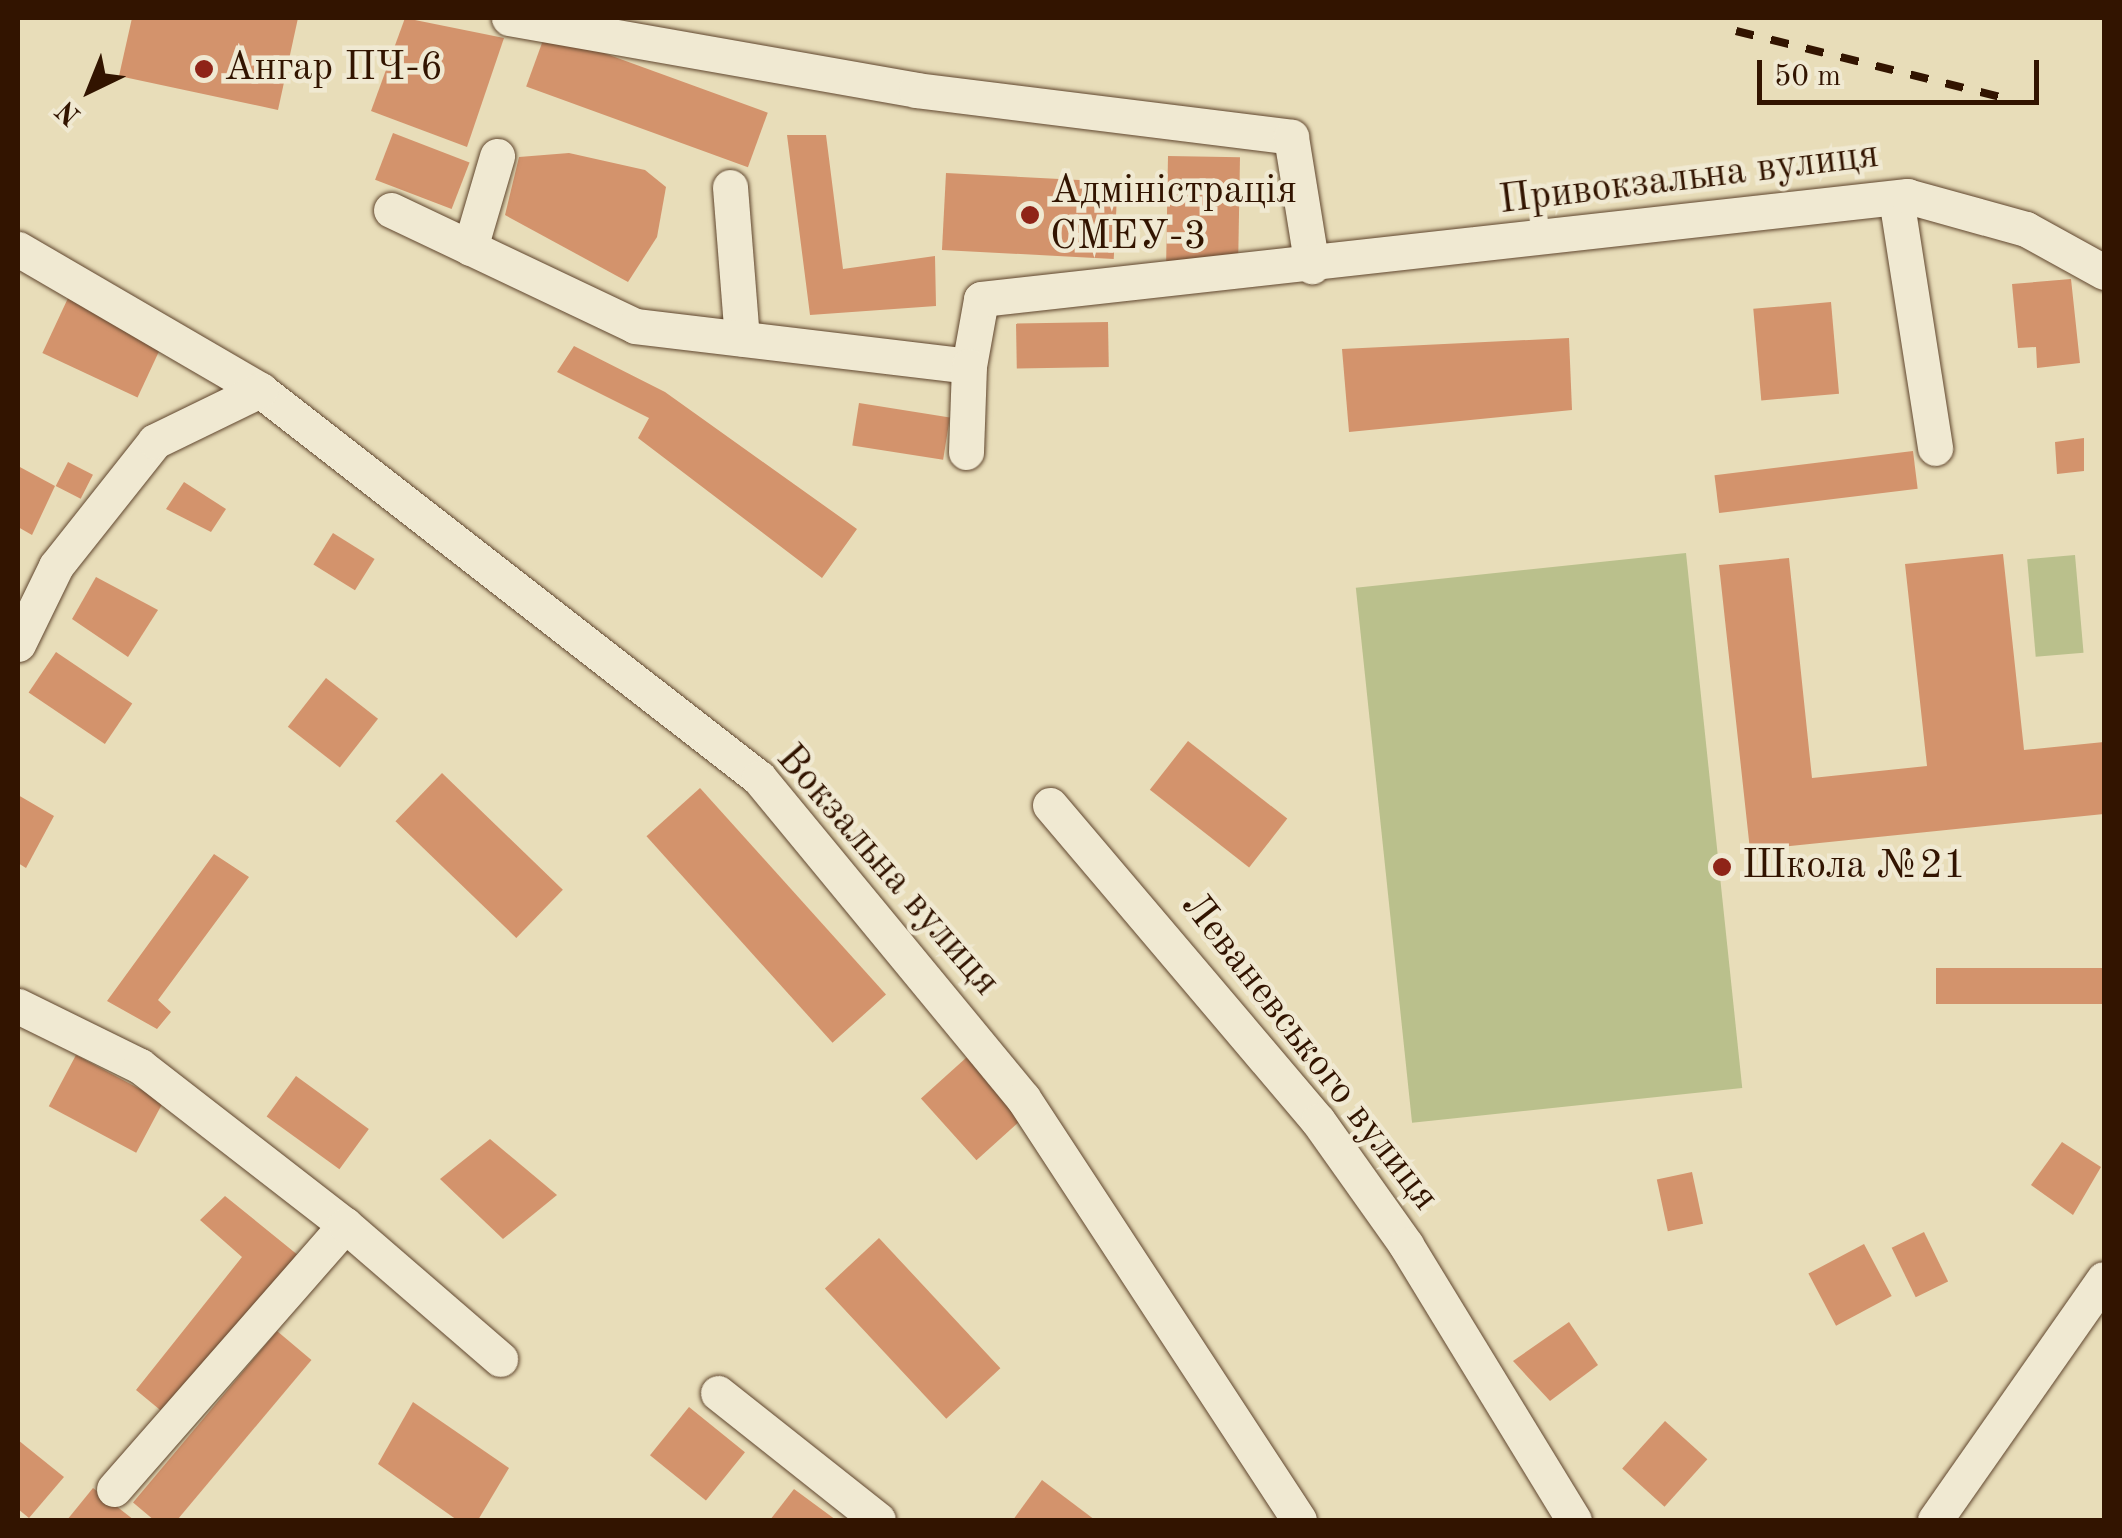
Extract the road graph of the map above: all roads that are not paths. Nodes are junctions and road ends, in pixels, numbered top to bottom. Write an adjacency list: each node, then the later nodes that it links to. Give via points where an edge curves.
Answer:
1 (509, 18): 8 (street, via 916,90 1291,137)
2 (497, 156): 6 (street)
3 (730, 187): 10 (street)
4 (1896, 198): 8 (street, Привокзальна вулиця); 9 (street, Привокзальна вулиця, via 2026,228); 13 (street)
5 (391, 210): 6 (street)
6 (470, 248): 10 (street, via 635,326)
7 (18, 249): 12 (street, Вокзальна вулиця)
8 (1312, 266): 11 (street, Привокзальна вулиця, via 981,299)
9 (2104, 272)
10 (742, 339): 11 (street)
11 (969, 366): 14 (street)
12 (260, 390): 15 (street, via 155,440 56,566); 24 (street, Вокзальна вулиця, via 759,778 1023,1098)
13 (1935, 448)
14 (966, 452)
15 (18, 644)
16 (1050, 805): 25 (street, Леваневського вулиця, via 1318,1121 1406,1245)
17 (18, 1006): 18 (street, via 140,1066)
18 (346, 1224): 20 (street); 22 (street)
19 (2104, 1279): 26 (street)
20 (500, 1359)
21 (718, 1392): 23 (street)
22 (114, 1488)
23 (878, 1520)
24 (1299, 1520)
25 (1574, 1520)
26 (1935, 1520)

